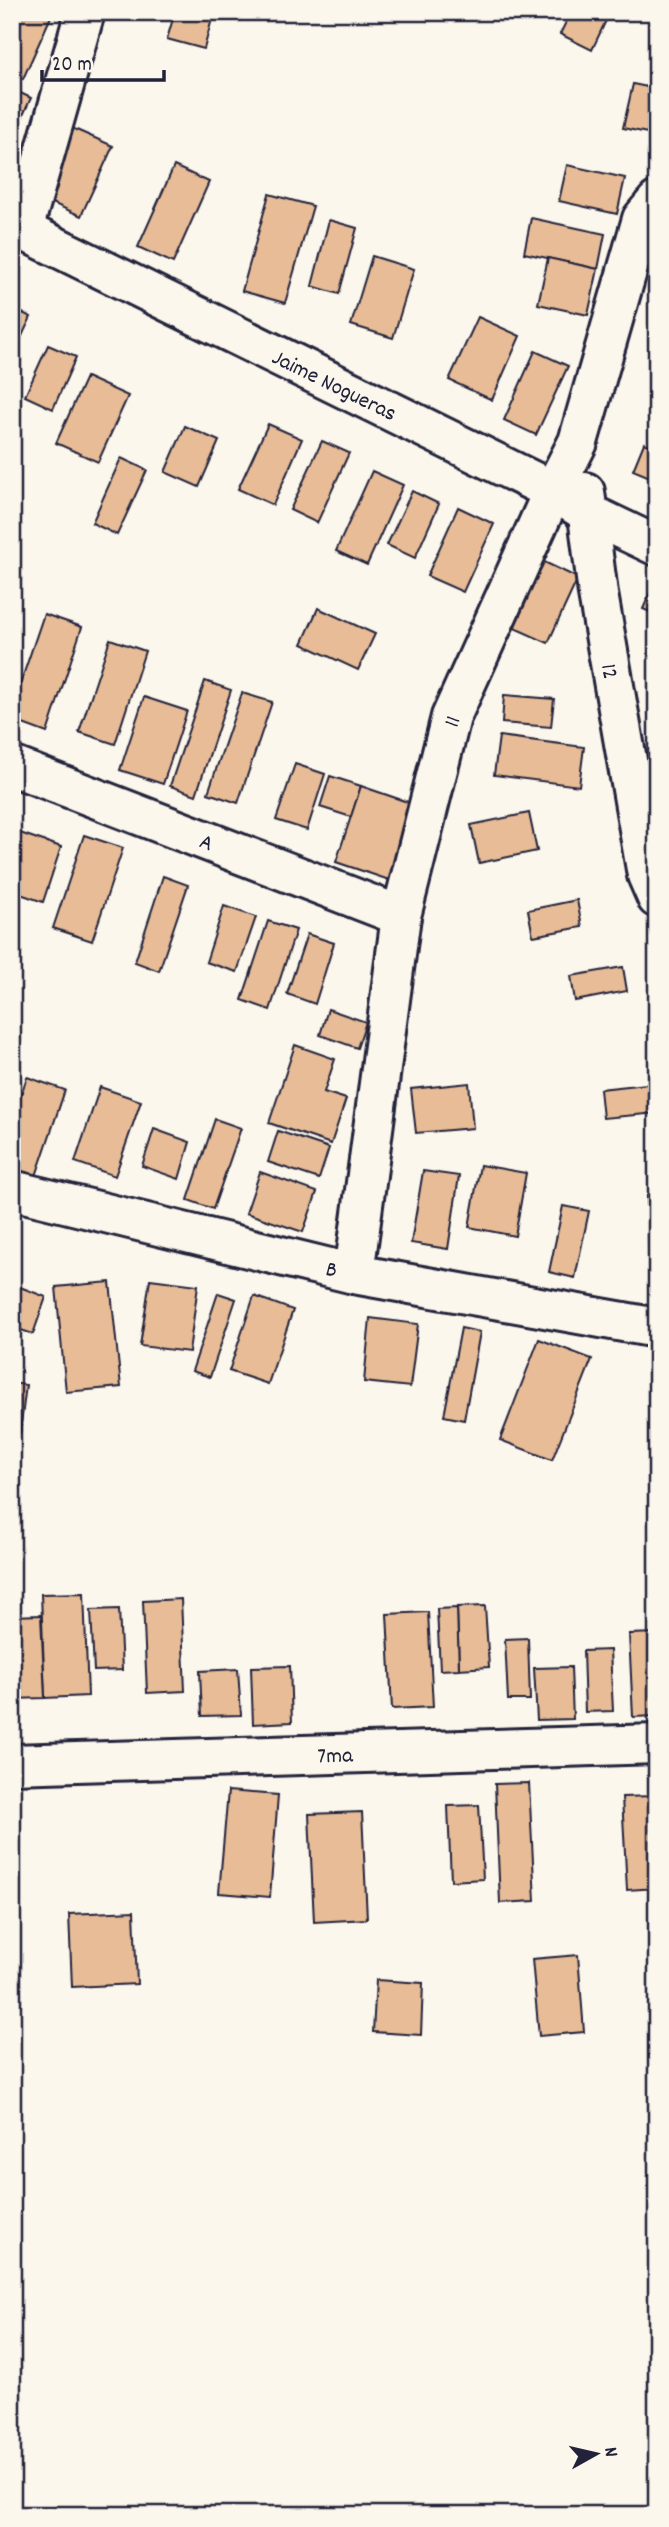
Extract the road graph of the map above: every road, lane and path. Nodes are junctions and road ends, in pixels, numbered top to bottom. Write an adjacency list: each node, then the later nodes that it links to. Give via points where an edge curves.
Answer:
1 (85, 12): 3 (street)
2 (657, 201): 4 (street, 11, via 642,219)
3 (17, 227): 5 (street, Jaime Nogueras)
4 (578, 442): 5 (street, 11); 6 (street, 12)
5 (553, 491): 6 (street, Jaime Nogueras); 10 (street, 11, via 451,717)
6 (587, 513): 7 (street, Jaime Nogueras); 9 (street, 12, via 647,875)
7 (657, 546)
8 (12, 766): 10 (street, A)
9 (657, 898)
10 (401, 916): 12 (street, 11)
11 (12, 1190): 12 (street, B)
12 (354, 1274): 13 (street, B)
13 (657, 1328)
14 (657, 1744): 15 (street, 7ma)
15 (12, 1764)

